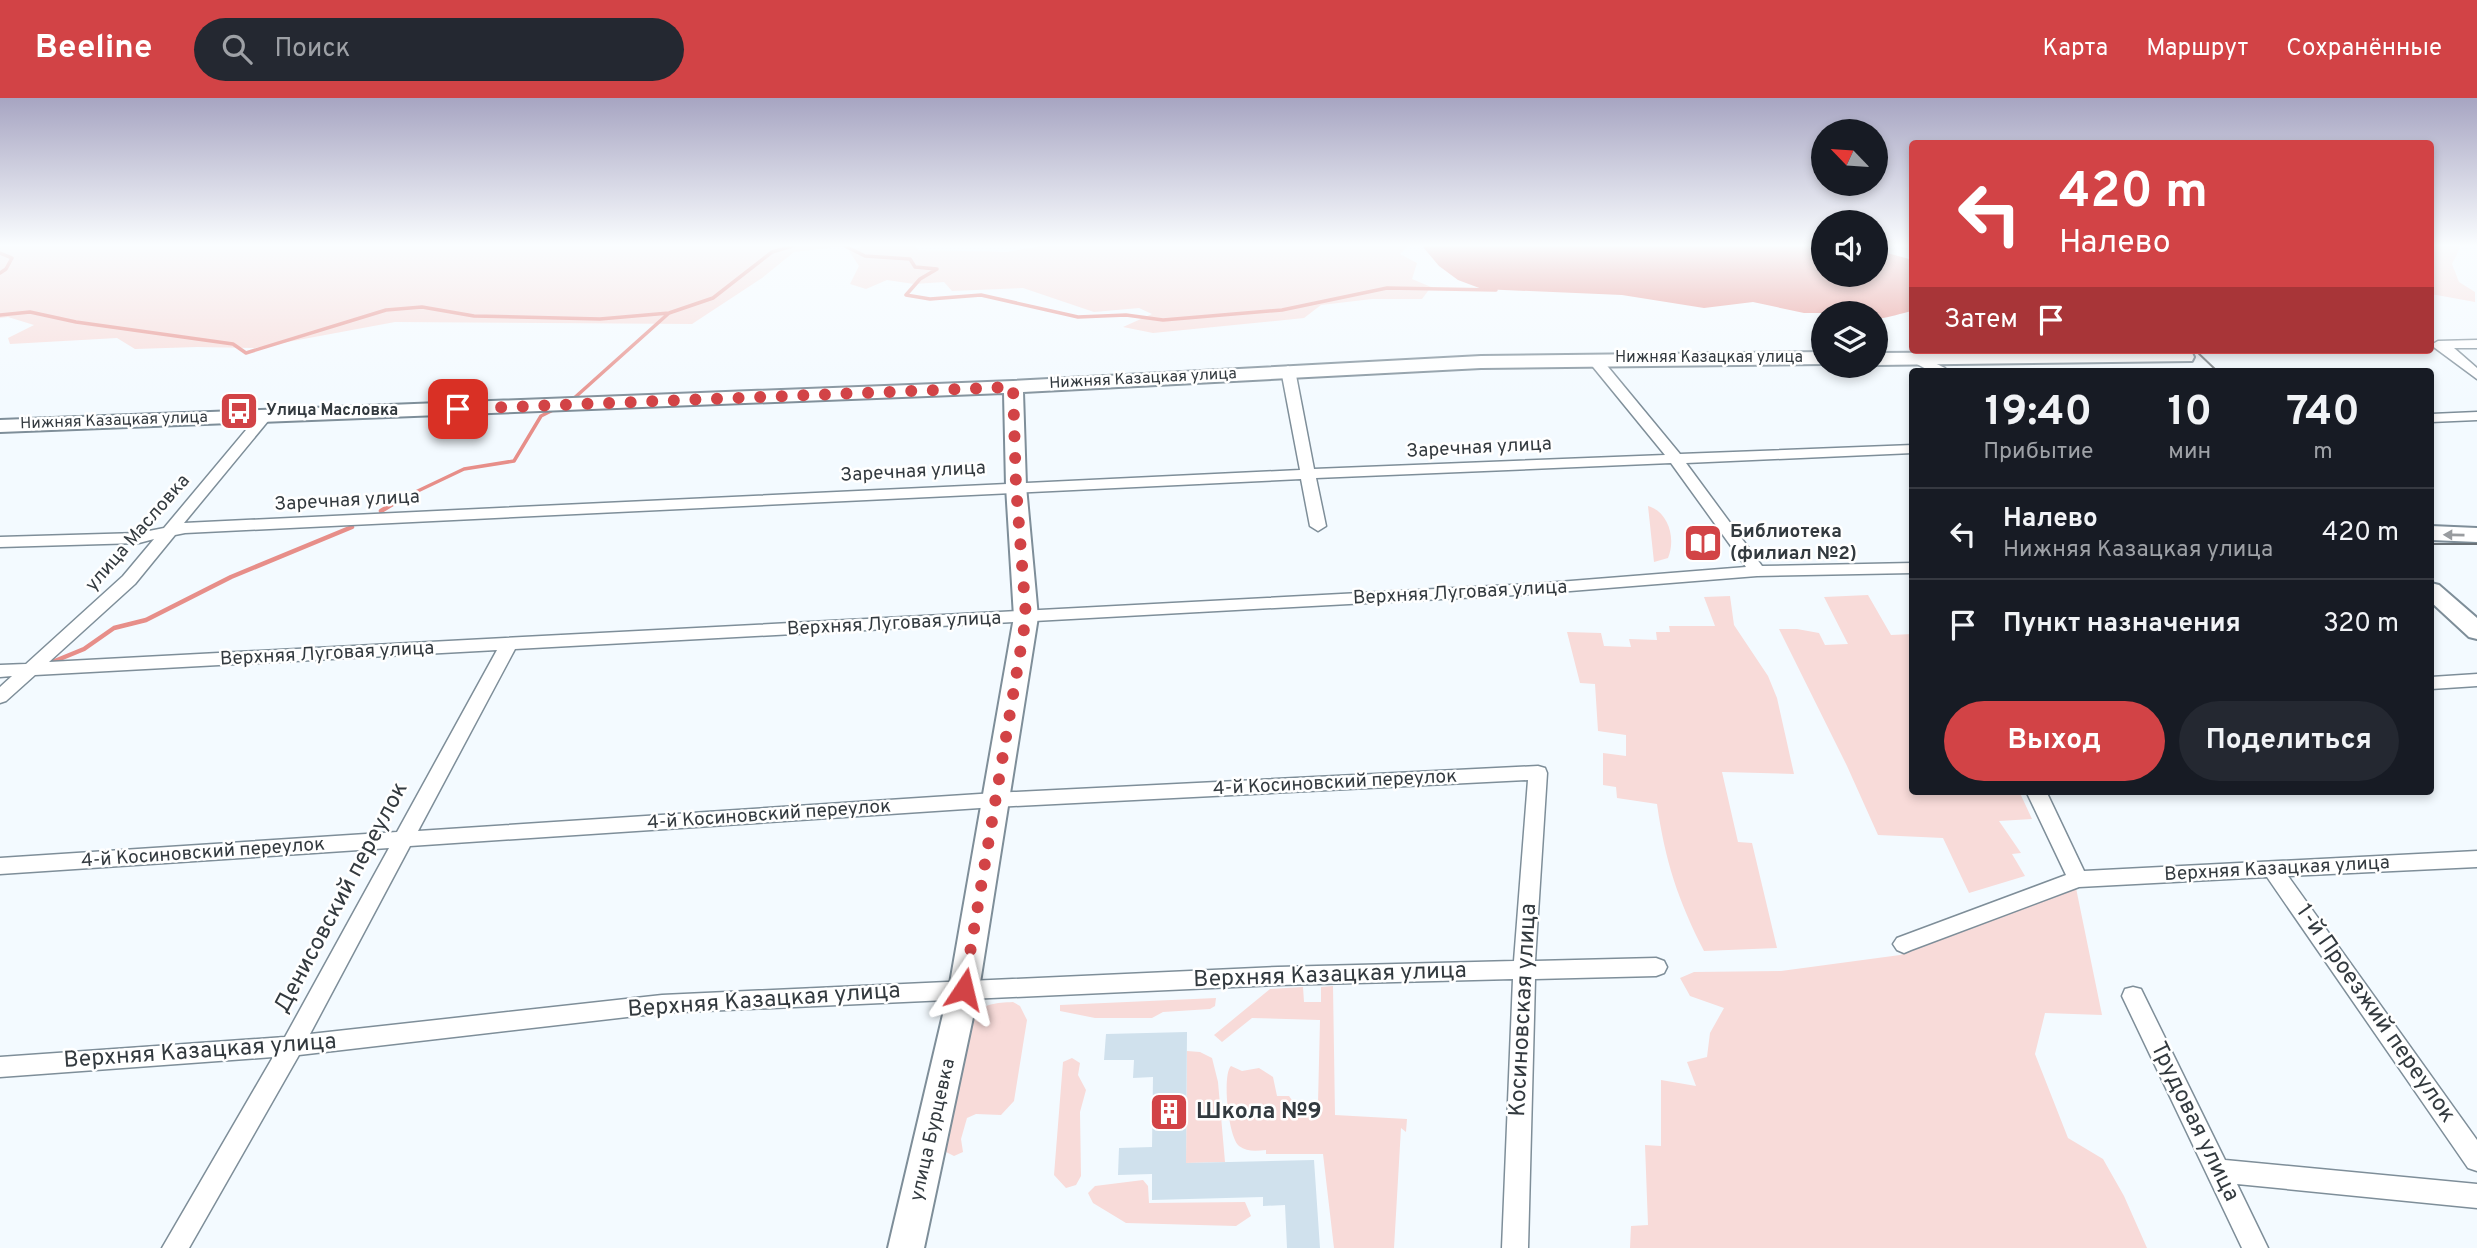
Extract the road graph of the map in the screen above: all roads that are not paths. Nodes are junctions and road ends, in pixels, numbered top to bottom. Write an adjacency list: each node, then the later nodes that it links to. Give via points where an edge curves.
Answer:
1 (2477, 344): 2 (street)
2 (2437, 345): 11 (street)
3 (2181, 354): 7 (street); 9 (street)
4 (1811, 358): 5 (street, Нижняя Казацкая улица)
5 (1594, 359): 10 (street, Нижняя Казацкая улица); 18 (street)
6 (1888, 359): 7 (street)
7 (1920, 360): 8 (street)
8 (1935, 368)
9 (2196, 368)
10 (1288, 370): 12 (street, Нижняя Казацкая улица); 19 (street)
11 (2477, 375)
12 (1013, 387): 13 (street, Нижняя Казацкая улица); 20 (street, улица Бурцевка)
13 (266, 415): 16 (street, Нижняя Казацкая улица); 22 (street, улица Масловка)
14 (2477, 416): 15 (street)
15 (2434, 418)
16 (0, 426)
17 (1909, 449): 18 (street, Заречная улица)
18 (1675, 458): 19 (street, Заречная улица); 27 (street)
19 (1309, 475): 20 (street, Заречная улица); 21 (street)
20 (1016, 486): 22 (street, Заречная улица, via 185,528); 29 (street, улица Бурцевка)
21 (1318, 526)
22 (168, 533): 25 (street, Заречная улица); 32 (street, улица Масловка, via 129,580)
23 (2434, 533): 24 (street, one-way to 23)
24 (2477, 534)
25 (0, 542)
26 (1909, 568): 27 (street, Верхняя Луговая улица)
27 (1757, 571): 29 (street, Верхняя Луговая улица, via 1532,589)
28 (2434, 593): 30 (street)
29 (1026, 617): 31 (street, Верхняя Луговая улица); 39 (street, улица Бурцевка)
30 (2477, 631)
31 (509, 644): 32 (street, Верхняя Луговая улица); 40 (street, Денисовский переулок)
32 (28, 669): 33 (street, Верхняя Луговая улица); 36 (street, улица Масловка)
33 (0, 670)
34 (2477, 680): 35 (street)
35 (2434, 683)
36 (0, 697)
37 (1538, 773): 39 (street, 4-й Косиновский переулок); 47 (street, Косиновская улица)
38 (2038, 795): 44 (street)
39 (995, 800): 40 (street, 4-й Косиновский переулок); 48 (street, улица Бурцевка)
40 (403, 840): 42 (street, 4-й Косиновский переулок); 50 (street, Денисовский переулок)
41 (2477, 859): 43 (street, Верхняя Казацкая улица)
42 (0, 866)
43 (2272, 869): 44 (street, Верхняя Казацкая улица); 52 (street, 1-й Проезжий переулок)
44 (2078, 878): 45 (street, Верхняя Казацкая улица)
45 (1904, 944)
46 (1656, 967): 47 (street, Верхняя Казацкая улица)
47 (1524, 971): 48 (street, Верхняя Казацкая улица, via 1278,975); 57 (street, Косиновская улица)
48 (964, 989): 50 (street, Верхняя Казацкая улица, via 662,1004); 56 (street, улица Бурцевка)
49 (2133, 996): 53 (street, Трудовая улица)
50 (292, 1046): 51 (street, Верхняя Казацкая улица); 55 (street, Денисовский переулок)
51 (0, 1067)
52 (2477, 1160)
53 (2217, 1171): 54 (street); 58 (street, Трудовая улица)
54 (2477, 1196)
55 (175, 1248)
56 (906, 1248)
57 (1515, 1248)
58 (2255, 1248)

